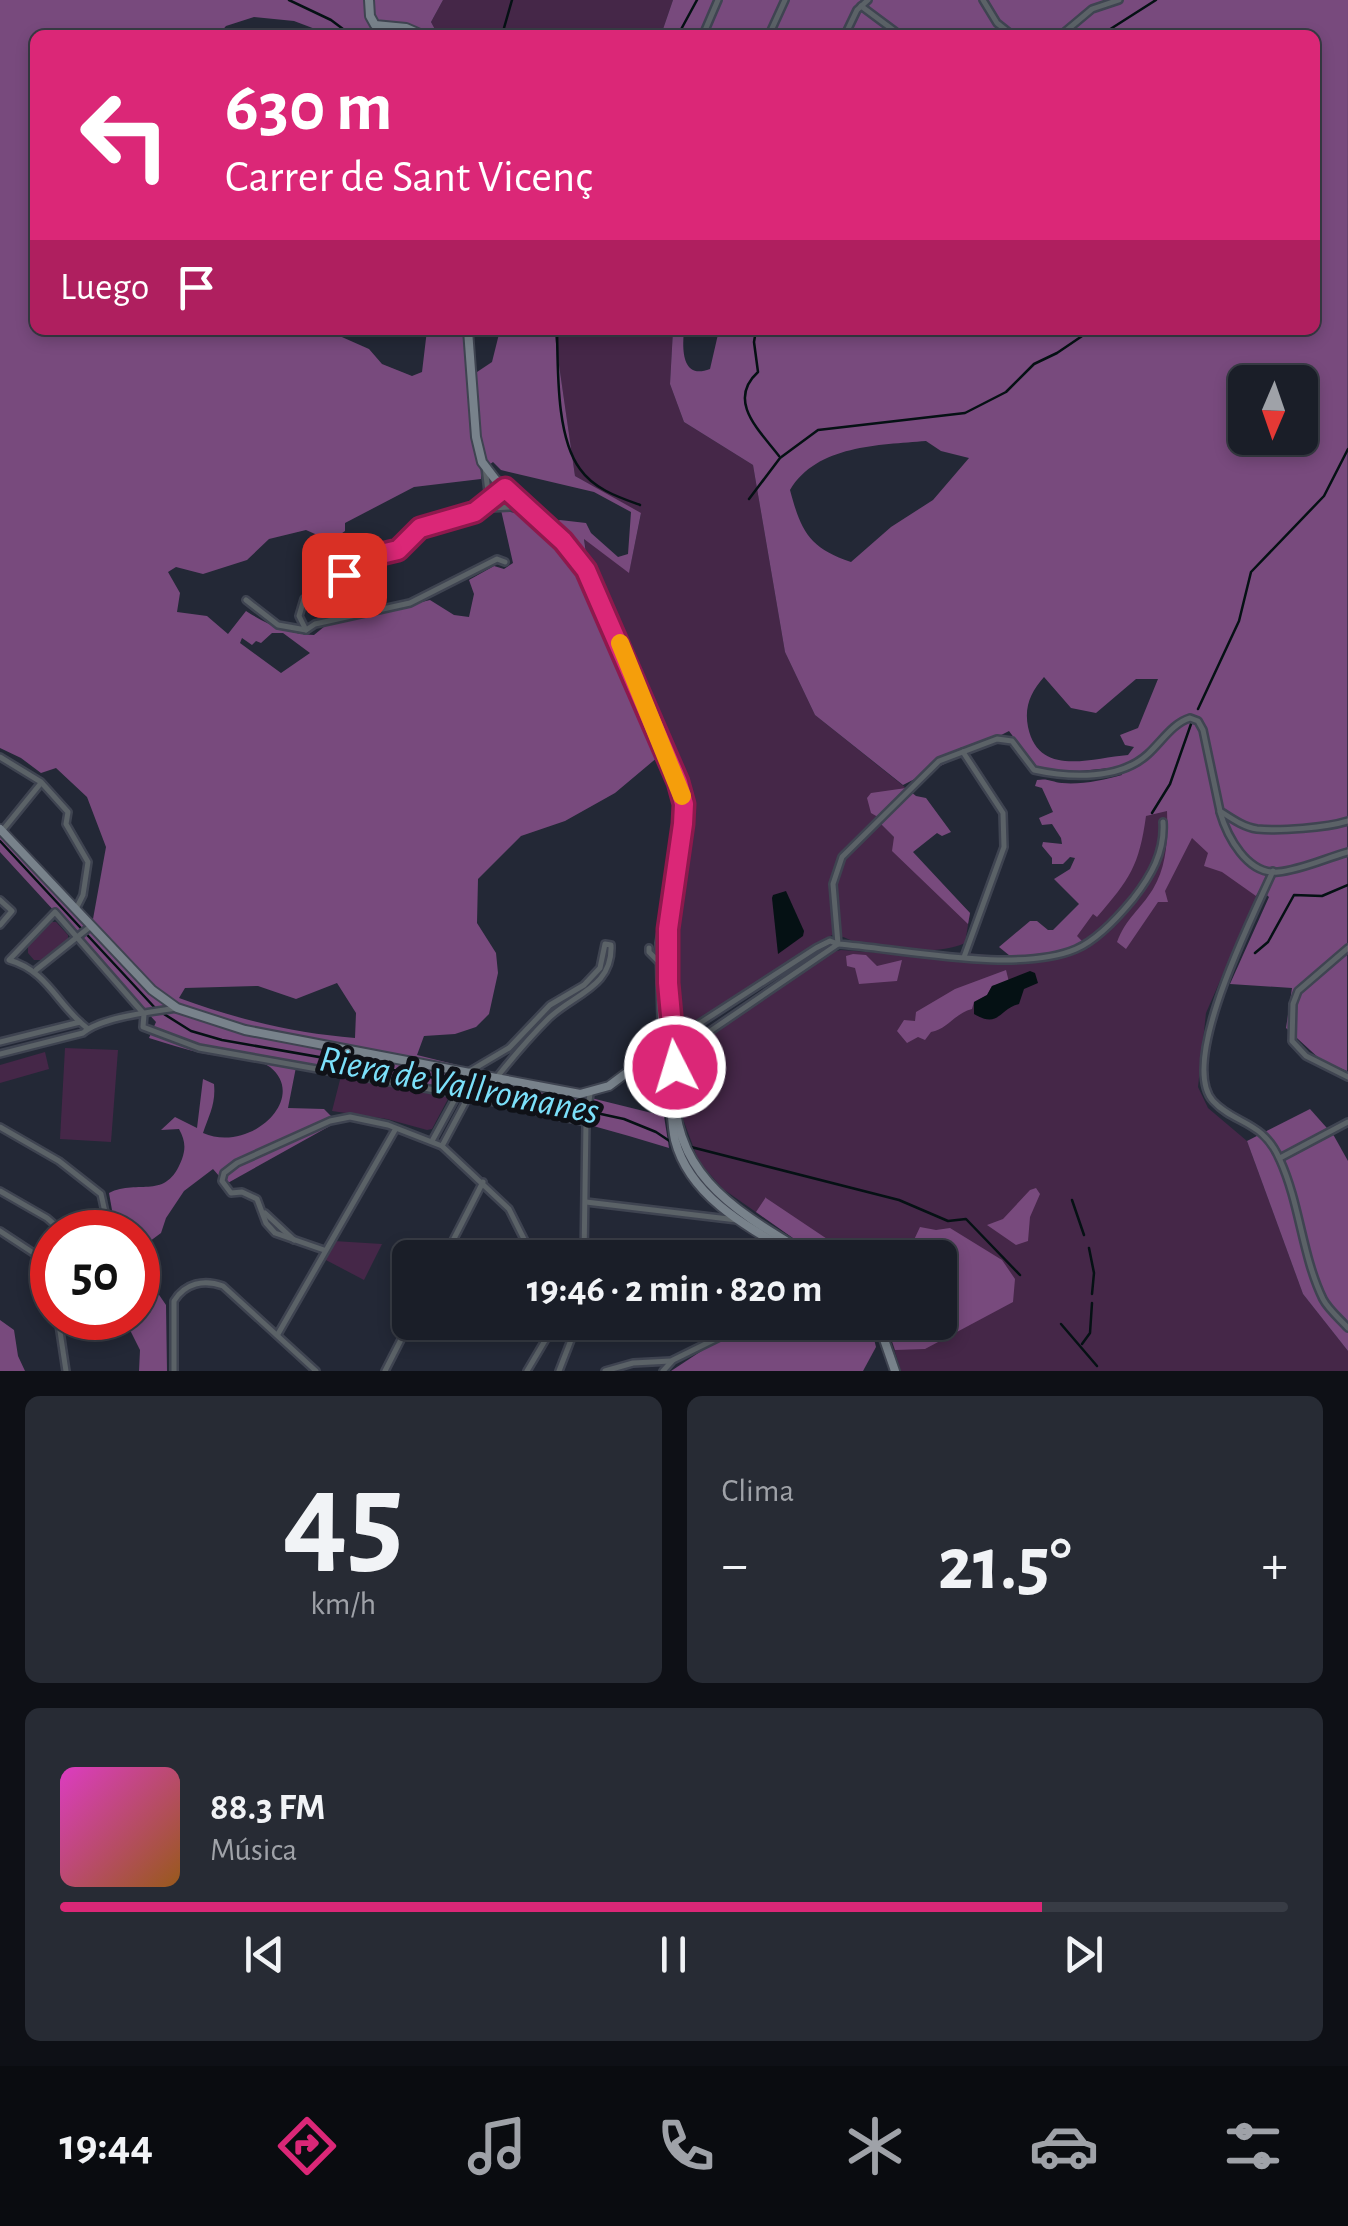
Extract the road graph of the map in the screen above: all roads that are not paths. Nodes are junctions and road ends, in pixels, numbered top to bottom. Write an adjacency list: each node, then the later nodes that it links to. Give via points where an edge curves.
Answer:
1 (369, 0): 8 (main road, via 376,26)
2 (718, 0): 9 (street)
3 (785, 0): 10 (street)
4 (868, 0): 7 (street)
5 (983, 0): 13 (street)
6 (1119, 0): 14 (street, via 1092,9)
7 (861, 6): 11 (street); 12 (street)
8 (411, 30)
9 (706, 30)
10 (771, 30)
11 (848, 30)
12 (893, 30)
13 (1006, 30)
14 (1067, 30)
15 (468, 335): 16 (main road, via 476,437)
16 (485, 467): 17 (main road); 18 (street)
17 (501, 491): 18 (street); 19 (main road); 20 (street, via 500,503)
18 (486, 506): 21 (street)
19 (524, 506): 20 (street); 32 (main road, via 592,580 678,782)
20 (508, 507): 21 (street)
21 (475, 512): 24 (street, via 416,531 398,550 364,558 304,598 299,616)
22 (505, 562): 24 (street, via 497,560 410,603)
23 (246, 600): 24 (street, via 278,625)
24 (306, 630)
25 (963, 752): 28 (street, via 1007,738 1034,770 1057,775 1125,769 1190,718 1203,730); 41 (street, via 918,778 842,857 833,884); 45 (street, via 1003,813 1004,847)
26 (0, 756): 27 (street)
27 (42, 782): 31 (street); 36 (street, via 68,812 66,824 88,862)
28 (1220, 811): 29 (street, via 1257,829); 34 (street, via 1241,854)
29 (1348, 821)
30 (1162, 822): 45 (street, via 1152,876 1120,915 1076,949 1016,962)
31 (1, 830): 36 (main road)
32 (682, 837): 39 (main road); 44 (main road)
33 (1348, 852): 34 (street)
34 (1273, 872): 76 (street, via 1220,992 1204,1083 1214,1102 1262,1132)
35 (0, 900): 37 (street, via 12,911)
36 (76, 910): 38 (main road)
37 (0, 924)
38 (90, 926): 40 (street); 49 (main road)
39 (660, 936): 42 (street); 44 (main road)
40 (76, 938): 47 (street, via 56,912); 48 (street); 50 (street)
41 (838, 944): 45 (street); 54 (street, via 816,948); 56 (street)
42 (649, 948): 44 (street); 44 (street)
43 (1348, 948): 64 (street, via 1298,991 1292,1040 1306,1056)
44 (662, 957): 53 (main road); 54 (main road)
45 (964, 957)
46 (0, 958): 47 (street)
47 (10, 960): 48 (street)
48 (36, 970): 51 (street)
49 (177, 1008): 50 (street); 63 (main road, via 244,1030)
50 (144, 1014): 52 (street); 68 (street, via 143,1027 200,1048)
51 (80, 1022): 52 (street); 55 (street)
52 (88, 1028): 58 (street)
53 (659, 1033): 54 (main road); 57 (main road)
54 (677, 1034): 56 (main road)
55 (0, 1042)
56 (684, 1048): 59 (main road)
57 (653, 1053): 60 (main road); 67 (main road)
58 (0, 1054)
59 (678, 1060): 60 (main road); 73 (main road)
60 (660, 1061): 73 (main road)
61 (487, 1062): 62 (street, via 518,1041 550,1005 593,977 606,944 612,945 601,979 552,1016); 63 (street); 65 (street)
62 (506, 1066): 65 (street); 66 (street)
63 (474, 1072): 65 (main road); 68 (street)
64 (1347, 1074)
65 (494, 1076): 66 (main road)
66 (514, 1080): 67 (main road)
67 (590, 1094): 69 (street)
68 (464, 1095): 69 (street); 74 (street, via 455,1099); 75 (street, via 466,1103)
69 (586, 1122): 79 (street)
70 (1348, 1122): 76 (street)
71 (0, 1127): 81 (street, via 102,1194)
72 (396, 1130): 74 (street); 89 (street); 89 (street, via 350,1117 298,1133 224,1173 231,1193 257,1199 296,1241)
73 (677, 1131): 82 (main road, via 697,1182)
74 (432, 1141): 75 (street)
75 (442, 1146): 77 (street)
76 (1280, 1158): 91 (street, via 1324,1301)
77 (483, 1182): 84 (street); 85 (street, via 509,1209)
78 (0, 1191): 80 (street)
79 (586, 1202): 82 (street); 86 (street)
80 (32, 1210)
81 (105, 1210)
82 (740, 1216): 87 (main road); 88 (main road)
83 (0, 1231): 90 (street)
84 (453, 1240)
85 (524, 1240)
86 (585, 1240)
87 (771, 1240)
88 (782, 1240)
89 (324, 1250): 92 (street)
90 (30, 1251)
91 (1348, 1328)
92 (278, 1334): 101 (street, via 223,1286 192,1285 172,1310); 102 (street)
93 (61, 1340): 100 (street)
94 (400, 1340): 103 (street)
95 (545, 1340): 104 (street)
96 (571, 1340): 105 (street)
97 (714, 1340): 99 (street)
98 (885, 1340): 108 (main road)
99 (674, 1360): 106 (street); 107 (street)
100 (66, 1371)
101 (174, 1371)
102 (316, 1371)
103 (384, 1371)
104 (527, 1371)
105 (559, 1371)
106 (605, 1371)
107 (663, 1371)
108 (896, 1371)

